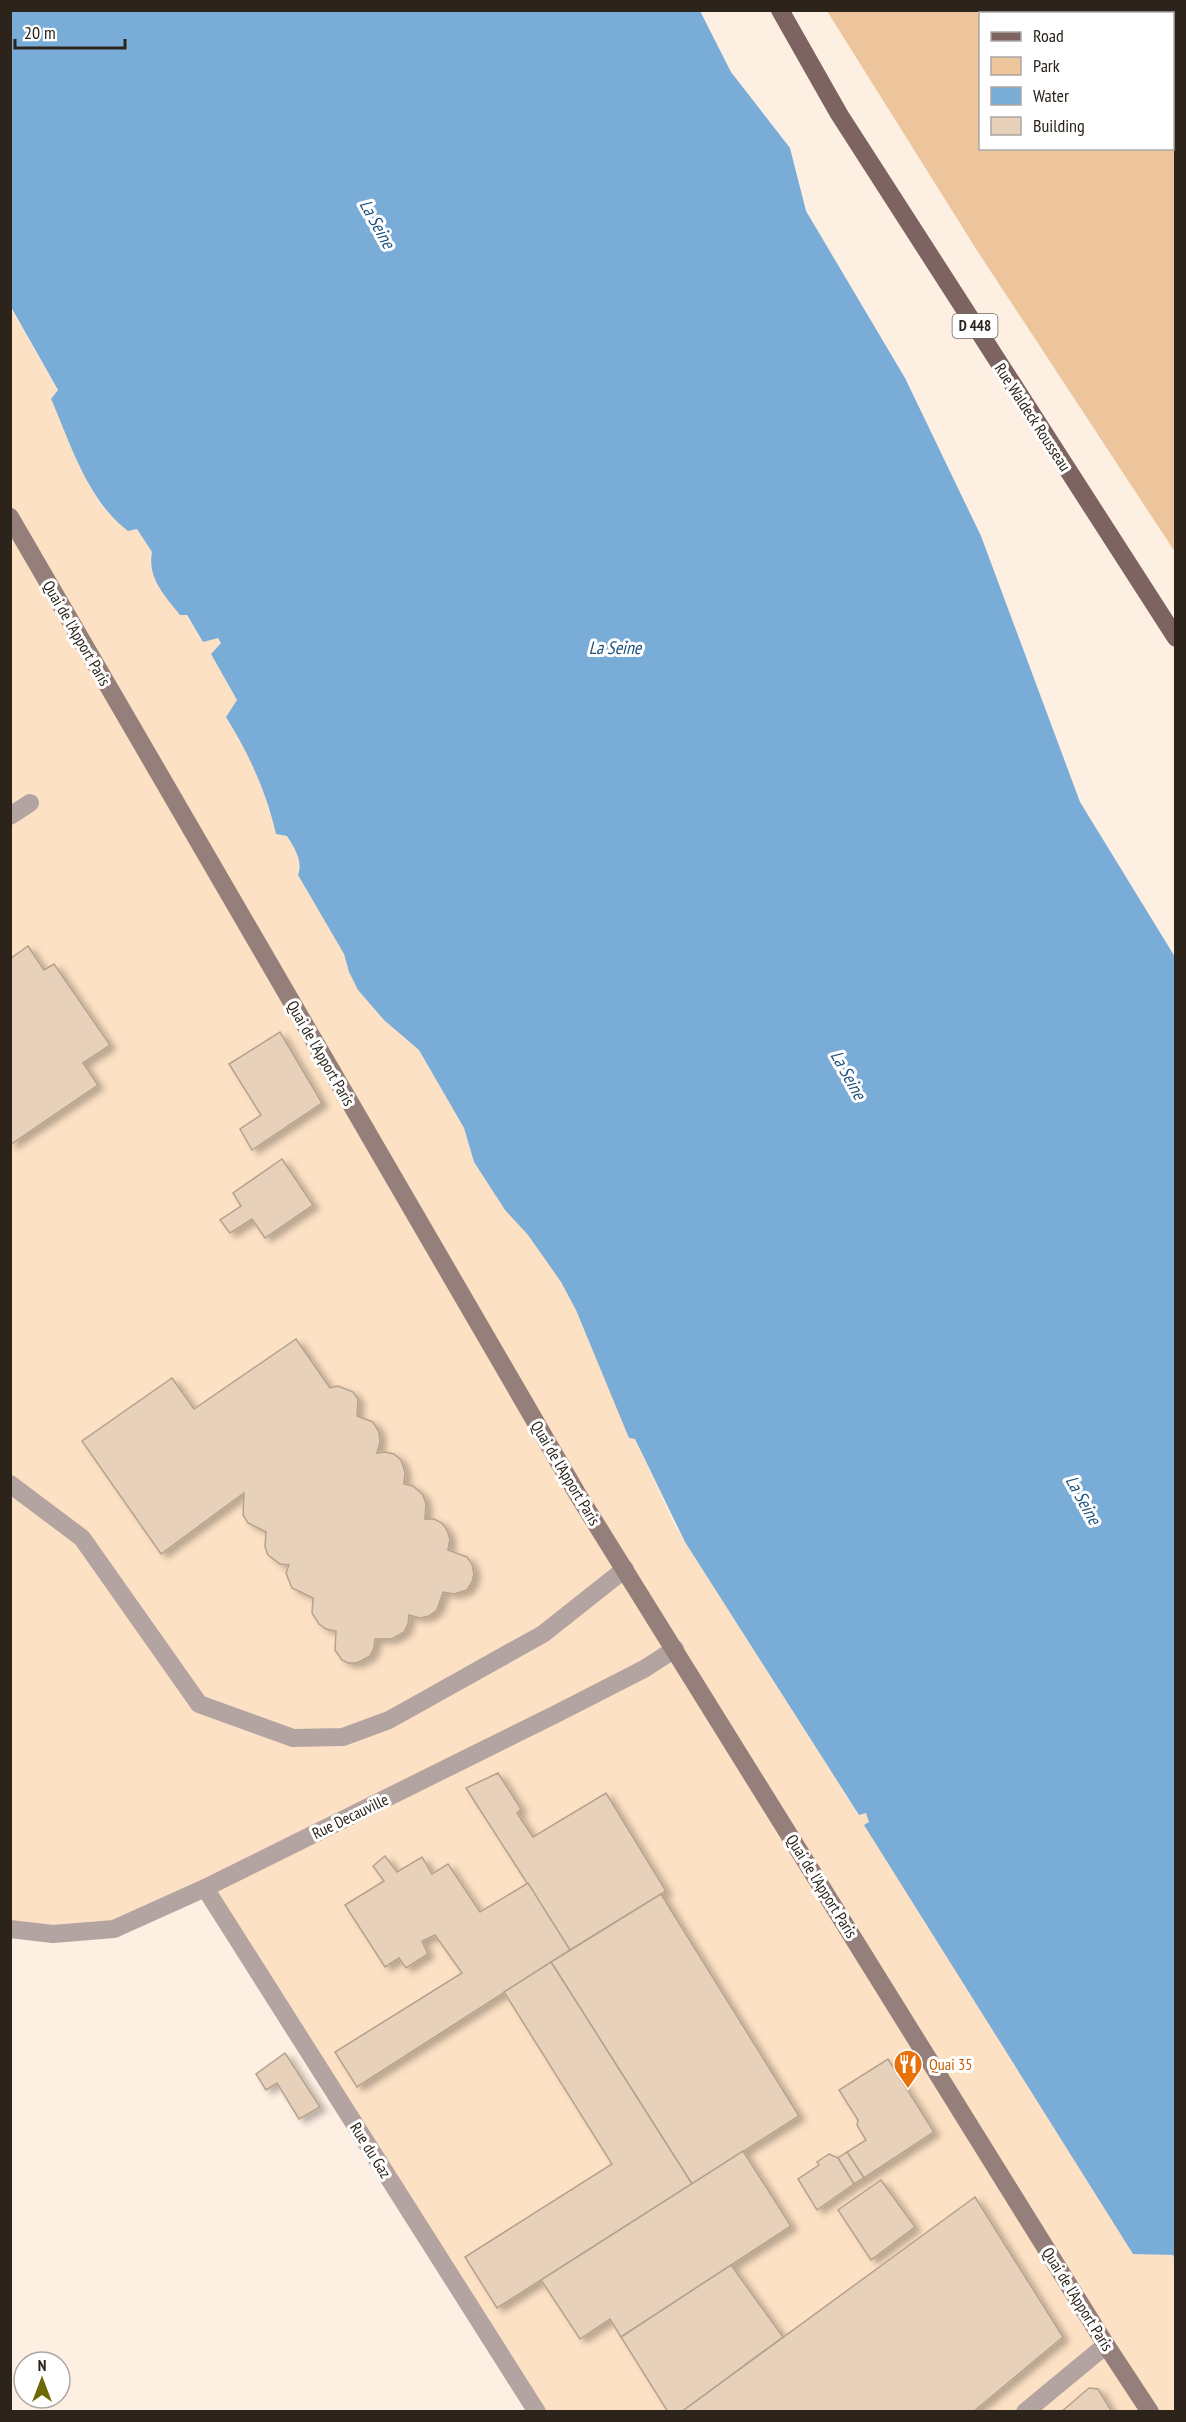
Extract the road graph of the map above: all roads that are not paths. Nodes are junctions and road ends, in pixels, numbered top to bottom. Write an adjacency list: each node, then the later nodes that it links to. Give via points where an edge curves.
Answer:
1 (780, 10): 3 (main road, Rue Waldeck Rousseau / D 448, via 839,114)
2 (10, 518): 7 (main road, Quai de l'Apport Paris, via 476,1321)
3 (1176, 638)
4 (30, 802): 5 (street)
5 (10, 816)
6 (10, 1484): 7 (street, via 82,1538 199,1704 293,1738 343,1737 389,1720 543,1634)
7 (625, 1569): 8 (main road, Quai de l'Apport Paris)
8 (675, 1649): 9 (street, Rue Decauville, via 556,1714); 11 (main road, Quai de l'Apport Paris)
9 (206, 1888): 10 (street, Rue Decauville, via 114,1929 53,1934); 12 (street, Rue du Gaz)
10 (10, 1929)
11 (1106, 2345): 13 (street); 14 (main road, Quai de l'Apport Paris)
12 (537, 2412)
13 (1025, 2412)
14 (1150, 2412)

